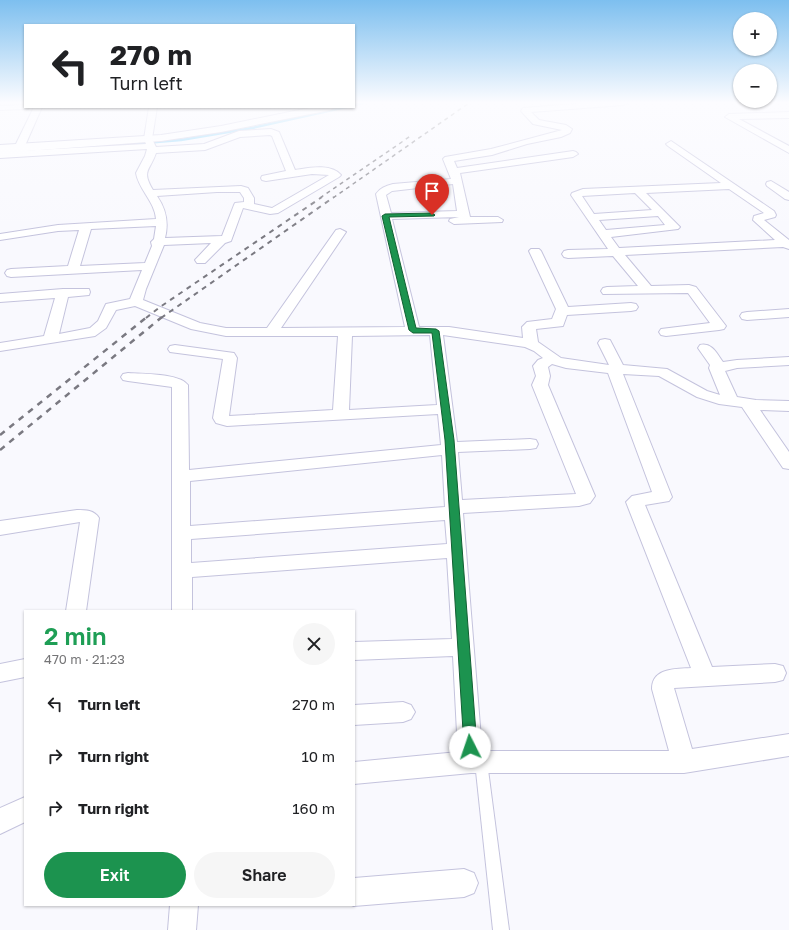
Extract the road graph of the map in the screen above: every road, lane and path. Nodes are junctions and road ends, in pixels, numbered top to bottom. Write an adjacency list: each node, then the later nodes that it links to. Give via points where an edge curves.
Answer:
1 (72, 146): 9 (street)
2 (118, 146): 12 (street)
3 (150, 146): 19 (street, via 141,173)
4 (194, 146): 5 (street)
5 (207, 146)
6 (281, 146): 13 (street)
7 (510, 146): 14 (street, via 448,159)
8 (674, 146): 17 (street)
9 (19, 148): 10 (street)
10 (0, 149)
11 (573, 154): 14 (street)
12 (0, 155)
13 (291, 173): 15 (street); 21 (street, via 330,172 336,175 274,210)
14 (456, 176): 23 (street, via 388,188 380,195); 25 (street)
15 (266, 178)
16 (771, 184): 20 (street)
17 (731, 186): 18 (street); 35 (street, via 770,213 771,215 758,220)
18 (638, 190): 22 (street); 24 (street, via 576,195)
19 (151, 193): 21 (street, via 241,188 249,198); 27 (street)
20 (789, 197)
21 (249, 206): 33 (street, via 239,205 229,238)
22 (660, 213): 24 (street); 31 (street, via 674,227)
23 (385, 216): 25 (street); 53 (street)
24 (592, 217): 31 (street)
25 (464, 218): 26 (street); 28 (street)
26 (498, 220)
27 (161, 222): 29 (street); 34 (street)
28 (440, 222)
29 (86, 227): 32 (street, via 58,228); 41 (street)
30 (340, 232): 55 (street)
31 (604, 234): 37 (street)
32 (0, 237)
33 (221, 240): 34 (street); 39 (street)
34 (157, 242): 40 (street)
35 (787, 244): 37 (street)
36 (535, 251): 50 (street)
37 (616, 252): 38 (street); 43 (street)
38 (568, 254)
39 (201, 260)
40 (149, 266): 41 (street); 48 (street)
41 (73, 270): 42 (street)
42 (11, 273)
43 (647, 290): 45 (street); 57 (street, via 692,290 719,326)
44 (84, 292): 46 (street)
45 (607, 292)
46 (63, 293): 47 (street); 58 (street)
47 (0, 298)
48 (137, 302): 55 (street, via 165,315 208,329 226,332); 58 (street, via 111,307 98,330)
49 (631, 307): 50 (street)
50 (563, 310): 60 (street, via 560,312 558,323 529,327)
51 (789, 313): 52 (street)
52 (747, 316)
53 (413, 330): 54 (street); 56 (street)
54 (436, 331): 60 (street); 71 (street)
55 (270, 332): 56 (street)
56 (345, 332): 72 (street)
57 (666, 332)
58 (50, 340): 61 (street)
59 (605, 343): 67 (street)
60 (531, 344): 64 (street)
61 (0, 347)
62 (705, 348): 66 (street)
63 (174, 349): 72 (street, via 229,356 222,420)
64 (553, 359): 67 (street, via 566,364); 77 (street, via 541,364 543,376 540,385 586,496 579,500)
65 (789, 360): 66 (street)
66 (719, 367): 69 (street, via 716,370)
67 (616, 369): 69 (street, via 662,372 702,394); 89 (street, via 664,497 635,502)
68 (128, 377): 76 (street, via 176,382 180,385)
69 (739, 402): 70 (street); 75 (street)
70 (789, 406)
71 (445, 409): 72 (street); 74 (street)
72 (341, 415)
73 (530, 444): 74 (street)
74 (450, 448): 76 (street); 77 (street)
75 (789, 464)
76 (181, 476): 79 (street)
77 (454, 510): 79 (street); 80 (street)
78 (0, 528): 82 (street, via 77,516 90,518)
79 (181, 533): 81 (street)
80 (457, 550): 81 (street); 84 (street)
81 (181, 571): 83 (street)
82 (76, 610)
83 (182, 610)
84 (463, 647): 85 (street); 93 (street)
85 (355, 651)
86 (24, 668): 87 (street)
87 (0, 673)
88 (775, 673): 89 (street)
89 (705, 677): 94 (street, via 669,679 663,684)
90 (403, 712): 91 (street)
91 (355, 715)
92 (789, 745): 94 (street)
93 (476, 762): 94 (street); 95 (street); 102 (lane)
94 (684, 762)
95 (355, 772)
96 (24, 810): 97 (street)
97 (0, 822)
98 (464, 883): 99 (street)
99 (355, 892)
100 (184, 906): 101 (street)
101 (182, 930)
102 (500, 930)

